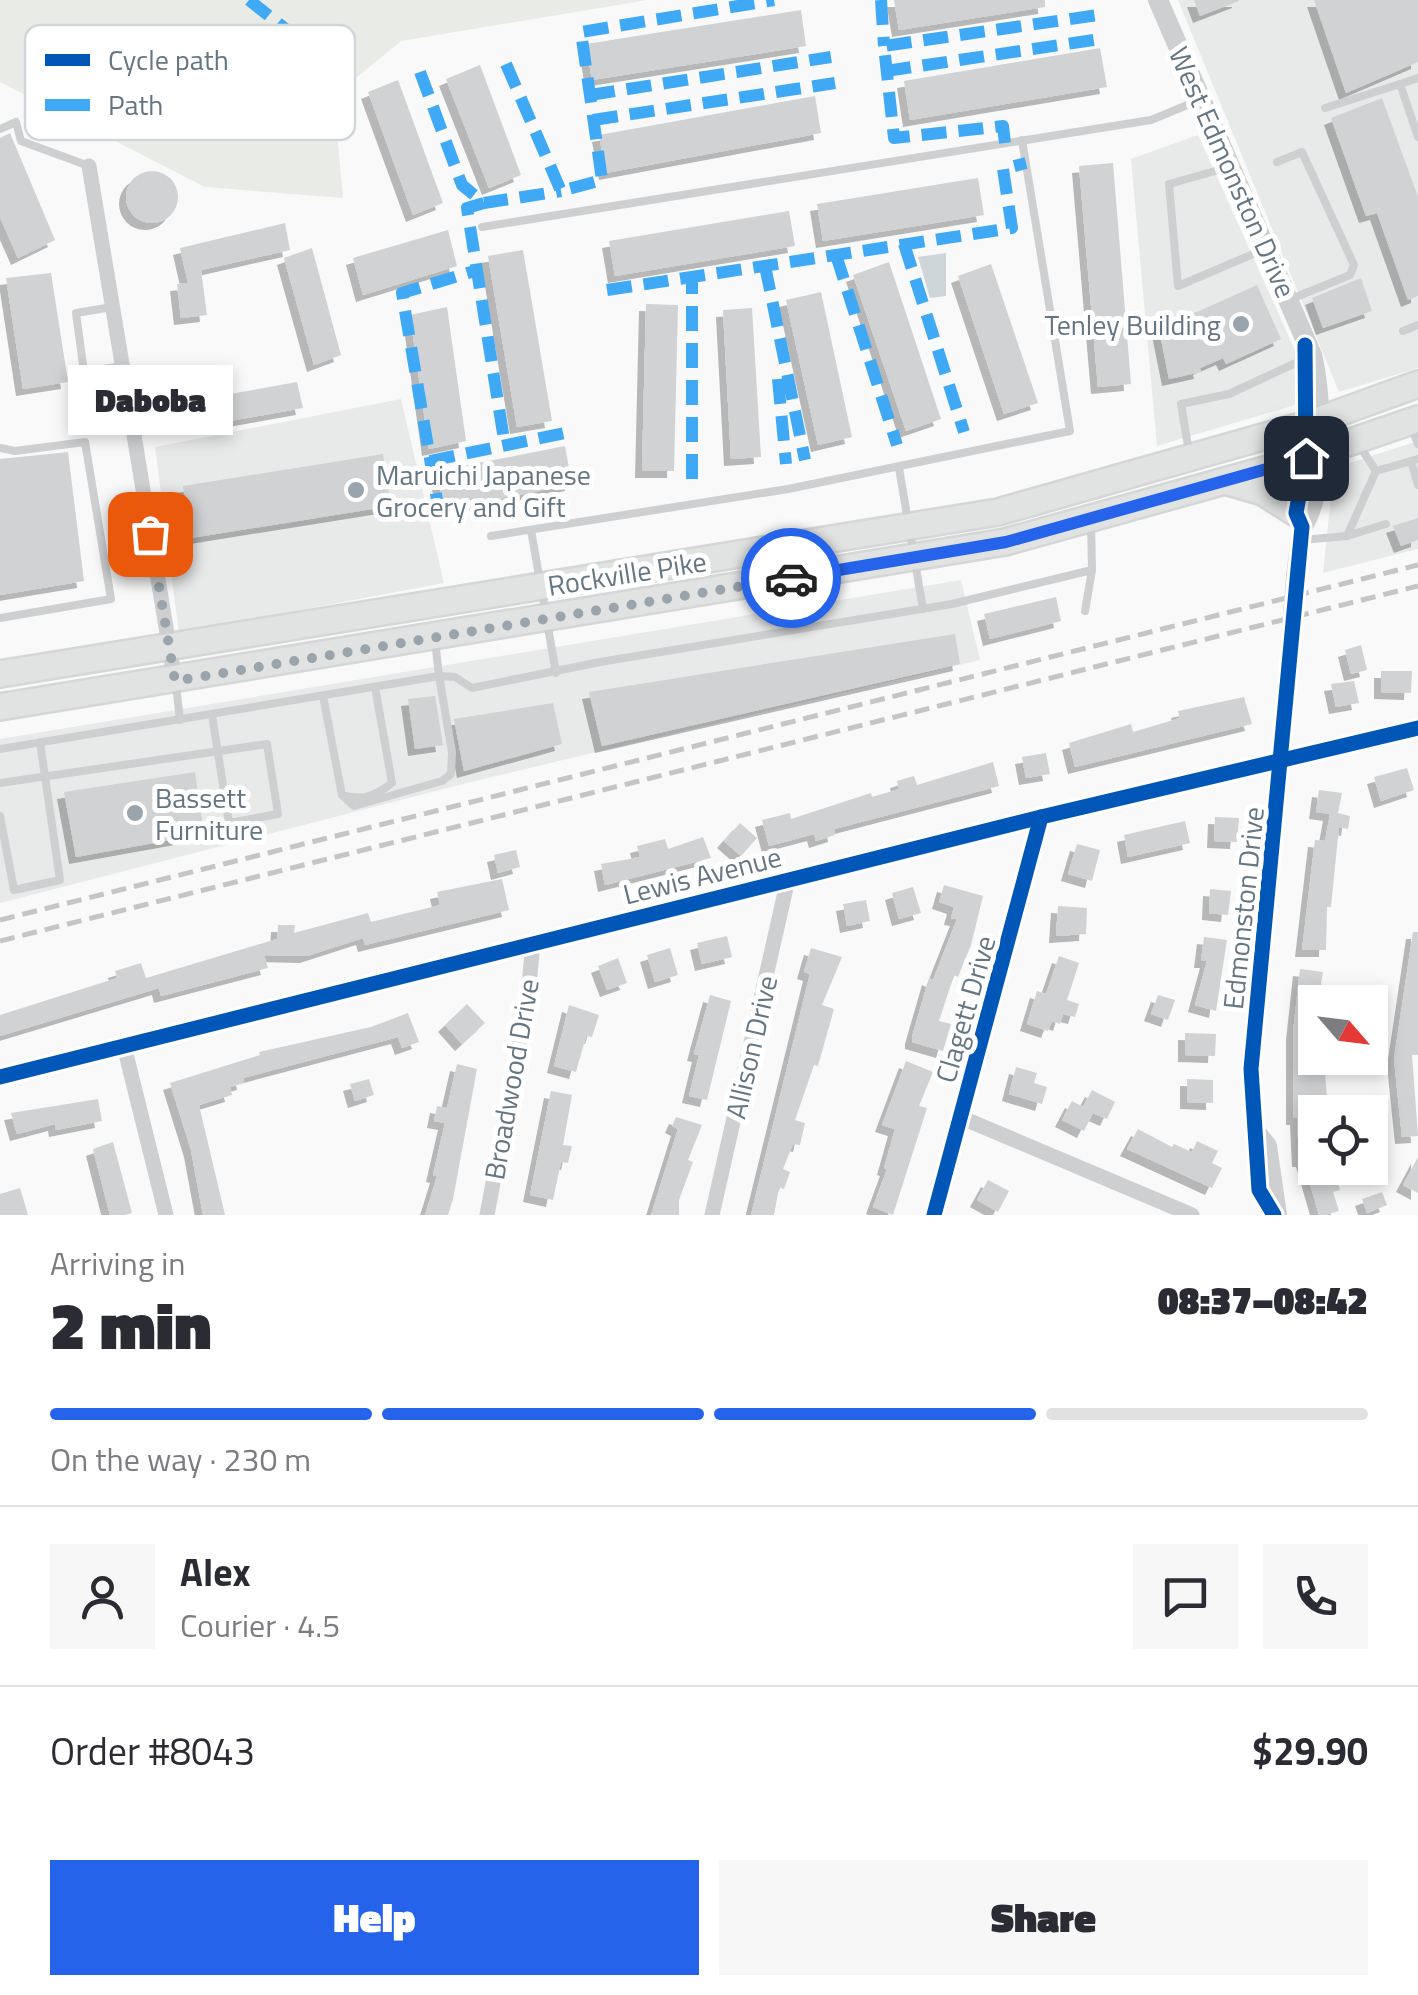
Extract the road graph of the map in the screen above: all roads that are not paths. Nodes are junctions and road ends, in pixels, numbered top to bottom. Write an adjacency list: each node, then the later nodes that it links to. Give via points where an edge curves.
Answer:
1 (1158, 0): 4 (street, West Edmonston Drive)
2 (1418, 78): 3 (lane)
3 (1400, 84): 5 (lane); 7 (lane)
4 (1201, 99): 8 (lane, via 1152,120); 11 (street, West Edmonston Drive)
5 (1325, 108)
6 (0, 129): 10 (lane, via 16,122 20,141)
7 (1418, 137)
8 (1022, 140): 12 (lane); 28 (lane, via 1070,432)
9 (1277, 162): 14 (lane, via 1302,152 1354,265 1350,275)
10 (89, 166): 15 (street)
11 (1230, 166): 13 (street, West Edmonston Drive); 13 (lane, via 1169,184 1178,286)
12 (482, 227)
13 (1267, 248): 14 (street, West Edmonston Drive)
14 (1289, 300): 18 (street, West Edmonston Drive)
15 (112, 307): 19 (street); 19 (lane, via 76,312 84,372)
16 (1418, 326): 17 (lane)
17 (1402, 331)
18 (1304, 352): 21 (street, West Edmonston Drive); 26 (lane, via 1228,394 1181,404)
19 (122, 366): 47 (street)
20 (1418, 384): 21 (main road, Rockville Pike)
21 (1314, 422): 25 (street, Edmonston Drive); 26 (main road, Rockville Pike)
22 (1415, 428): 23 (main road, Rockville Pike)
23 (1357, 440): 25 (main road, Rockville Pike); 29 (lane)
24 (0, 448): 44 (lane, via 86,442 111,599)
25 (1312, 456): 30 (main road, Rockville Pike); 34 (street, Edmonston Drive)
26 (1191, 457): 35 (main road, Rockville Pike, via 998,512)
27 (1414, 460): 29 (lane); 31 (lane)
28 (899, 468): 35 (lane); 36 (lane)
29 (1376, 471): 38 (lane)
30 (1225, 481): 32 (main road, Rockville Pike); 34 (main road, via 1262,492)
31 (1418, 484)
32 (1090, 519): 39 (main road, Rockville Pike); 40 (lane)
33 (1386, 524): 38 (lane)
34 (1300, 526): 38 (lane); 61 (street, Edmonston Drive, bridge)
35 (910, 527): 39 (lane); 41 (main road, Rockville Pike)
36 (532, 530): 37 (lane); 41 (lane)
37 (491, 536)
38 (1347, 536)
39 (914, 557): 42 (lane); 45 (main road, Rockville Pike)
40 (1092, 570): 42 (lane); 43 (lane)
41 (540, 588): 45 (lane); 47 (main road, Rockville Pike)
42 (923, 609): 48 (lane)
43 (1085, 611)
44 (0, 618)
45 (546, 618): 46 (main road, Rockville Pike); 48 (lane)
46 (434, 637): 50 (lane); 51 (main road, Rockville Pike)
47 (170, 648): 49 (main road, Rockville Pike); 51 (street)
48 (556, 673): 50 (lane, via 472,688)
49 (0, 674)
50 (438, 676): 52 (lane); 64 (lane, via 451,774 373,804 354,806)
51 (175, 681): 54 (main road, Rockville Pike); 56 (lane)
52 (375, 687): 53 (lane); 64 (lane, via 392,783 357,799)
53 (322, 696): 55 (lane); 64 (lane)
54 (0, 707)
55 (212, 715): 56 (lane); 60 (lane)
56 (180, 720): 58 (lane)
57 (1418, 728): 61 (street, Lewis Avenue)
58 (40, 742): 59 (lane); 62 (lane)
59 (0, 749)
60 (218, 752): 60 (lane, via 229,823 278,814 268,744); 62 (lane)
61 (1282, 762): 66 (street, Lewis Avenue); 79 (street, Edmonston Drive, via 1252,1070)
62 (43, 777): 63 (lane); 65 (lane, via 60,880 14,890)
63 (0, 783)
64 (342, 794)
65 (0, 816)
66 (1041, 816): 67 (street, Lewis Avenue); 71 (street, Clagett Drive)
67 (788, 879): 68 (street, Lewis Avenue); 75 (street, Allison Drive)
68 (533, 942): 69 (street, Lewis Avenue); 74 (street, Broadwood Drive)
69 (124, 1046): 70 (street, Lewis Avenue); 73 (street)
70 (0, 1077)
71 (960, 1117): 72 (street); 76 (street, Clagett Drive)
72 (1149, 1198): 77 (street); 78 (street)
73 (166, 1215)
74 (487, 1215)
75 (712, 1215)
76 (934, 1215)
77 (1144, 1215)
78 (1192, 1215)
79 (1276, 1215)

